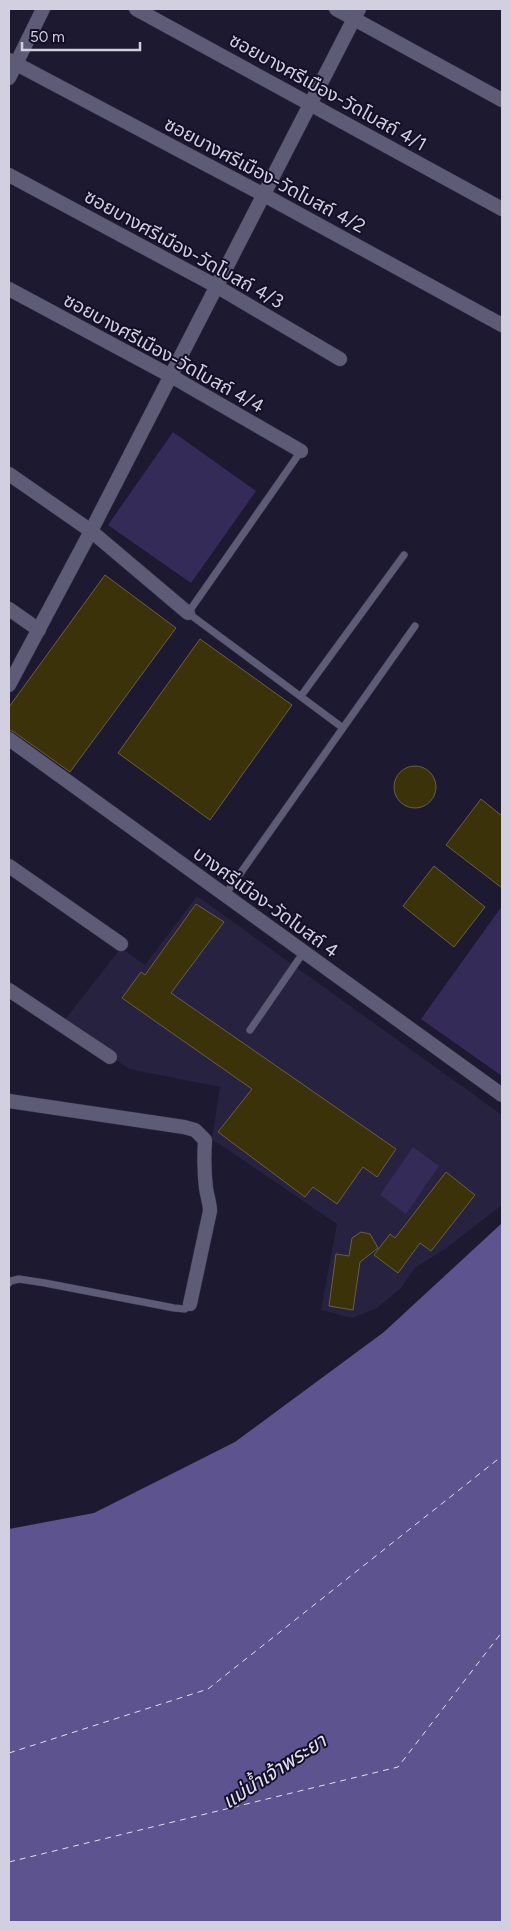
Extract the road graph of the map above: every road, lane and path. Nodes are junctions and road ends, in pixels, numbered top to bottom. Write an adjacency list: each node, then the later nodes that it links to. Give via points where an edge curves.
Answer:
1 (43, 9): 5 (street)
2 (136, 9): 8 (street, ซอยบางศรีเมือง-วัดโบสถ์ 4/1)
3 (336, 9): 4 (street)
4 (356, 14): 7 (street); 8 (street)
5 (12, 62): 6 (street); 10 (street, ซอยบางศรีเมือง-วัดโบสถ์ 4/2)
6 (9, 78)
7 (502, 100)
8 (310, 102): 10 (street); 11 (street, ซอยบางศรีเมือง-วัดโบสถ์ 4/1)
9 (9, 175): 12 (street, ซอยบางศรีเมือง-วัดโบสถ์ 4/3)
10 (264, 194): 12 (street); 14 (street, ซอยบางศรีเมือง-วัดโบสถ์ 4/2)
11 (502, 209)
12 (216, 286): 15 (street, ซอยบางศรีเมือง-วัดโบสถ์ 4/3); 16 (street)
13 (9, 289): 16 (street, ซอยบางศรีเมือง-วัดโบสถ์ 4/4)
14 (502, 325)
15 (340, 359)
16 (171, 376): 17 (street, ซอยบางศรีเมือง-วัดโบสถ์ 4/4); 19 (street)
17 (301, 451): 22 (lane)
18 (9, 474): 19 (street)
19 (91, 531): 22 (street); 24 (street)
20 (404, 555): 26 (lane)
21 (9, 609): 24 (street)
22 (188, 613): 26 (lane)
23 (415, 626): 27 (lane)
24 (39, 630): 25 (street)
25 (9, 686)
26 (301, 696): 27 (lane)
27 (343, 728): 30 (lane)
28 (9, 739): 30 (street, บางศรีเมือง-วัดโบสถ์ 4)
29 (9, 866): 31 (street)
30 (225, 895): 32 (street, บางศรีเมือง-วัดโบสถ์ 4)
31 (121, 944)
32 (303, 953): 34 (lane); 36 (street, บางศรีเมือง-วัดโบสถ์ 4)
33 (9, 990): 35 (street)
34 (250, 1030)
35 (110, 1057)
36 (502, 1095)
37 (9, 1101): 39 (street, via 184,1127 195,1130 204,1140 204,1171 210,1211)
38 (9, 1283): 39 (lane, via 19,1279 174,1308 185,1309)
39 (190, 1304)

